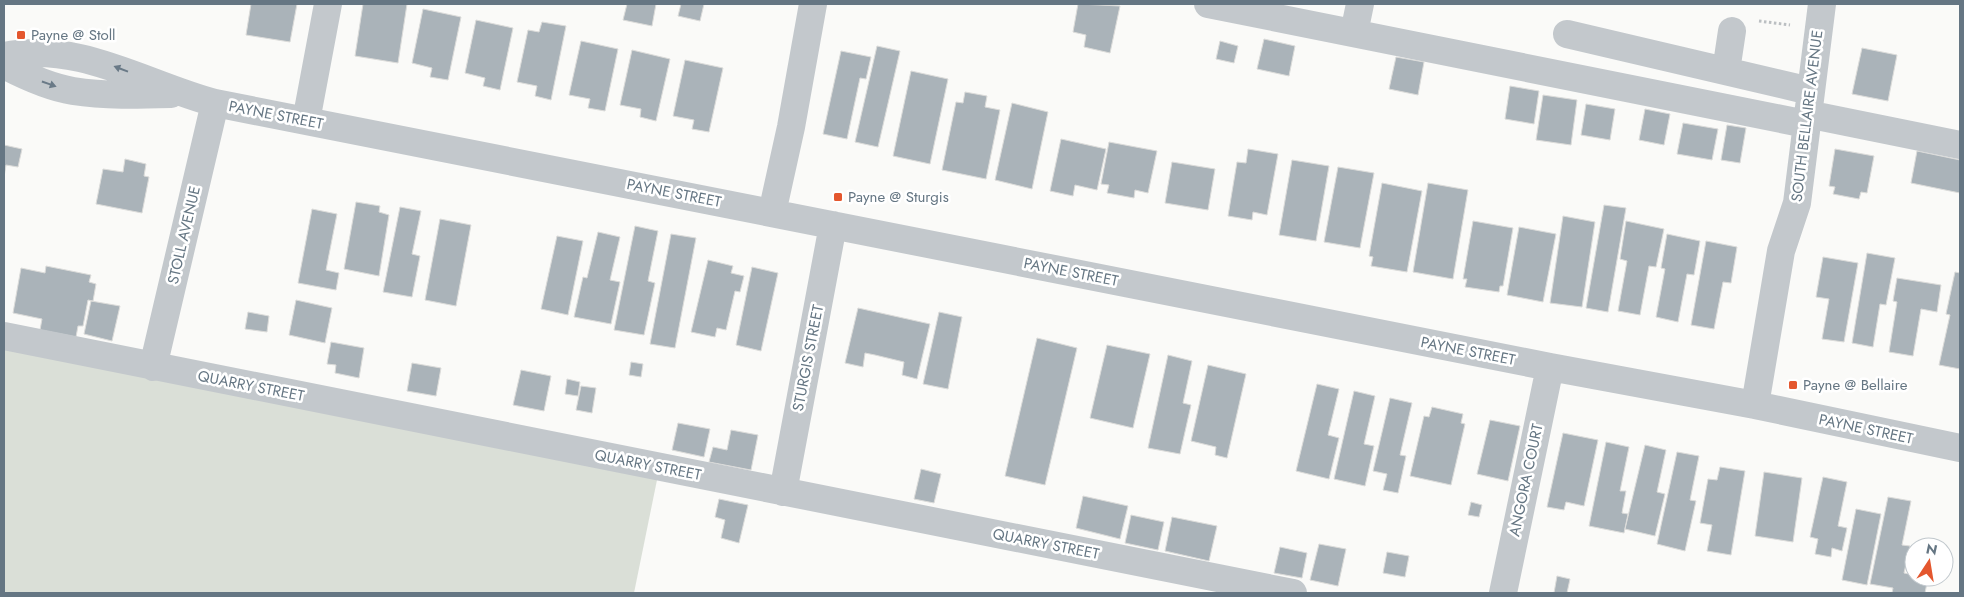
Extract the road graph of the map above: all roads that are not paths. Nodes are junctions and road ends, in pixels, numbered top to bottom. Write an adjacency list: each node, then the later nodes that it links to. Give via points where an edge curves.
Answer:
1 (328, 4): 15 (street)
2 (813, 4): 17 (street, via 792,127)
3 (1208, 4): 7 (street)
4 (1360, 4): 7 (street)
5 (1822, 4): 14 (street, SOUTH BELLAIRE AVENUE)
6 (1732, 31): 11 (street)
7 (1354, 33): 14 (street, via 1497,64)
8 (1567, 34): 11 (street)
9 (4, 56): 12 (street, PAYNE STREET, one-way to 9, via 80,56 24,52)
10 (4, 65): 12 (street, PAYNE STREET, one-way to 12, via 72,91)
11 (1726, 71): 14 (street)
12 (182, 94): 13 (street, PAYNE STREET)
13 (215, 103): 15 (street, PAYNE STREET); 20 (street, STOLL AVENUE)
14 (1808, 110): 16 (street); 22 (street, SOUTH BELLAIRE AVENUE, via 1797,203 1781,252)
15 (306, 121): 17 (street, PAYNE STREET)
16 (1960, 145)
17 (772, 213): 18 (street, PAYNE STREET)
18 (833, 225): 21 (street, PAYNE STREET); 24 (street, STURGIS STREET)
19 (4, 336): 20 (street, QUARRY STREET)
20 (153, 367): 24 (street, QUARRY STREET)
21 (1550, 367): 22 (street, PAYNE STREET); 26 (street, ANGORA COURT)
22 (1755, 404): 23 (street, PAYNE STREET)
23 (1960, 448)
24 (782, 492): 25 (street, QUARRY STREET)
25 (1293, 593)
26 (1503, 593)

